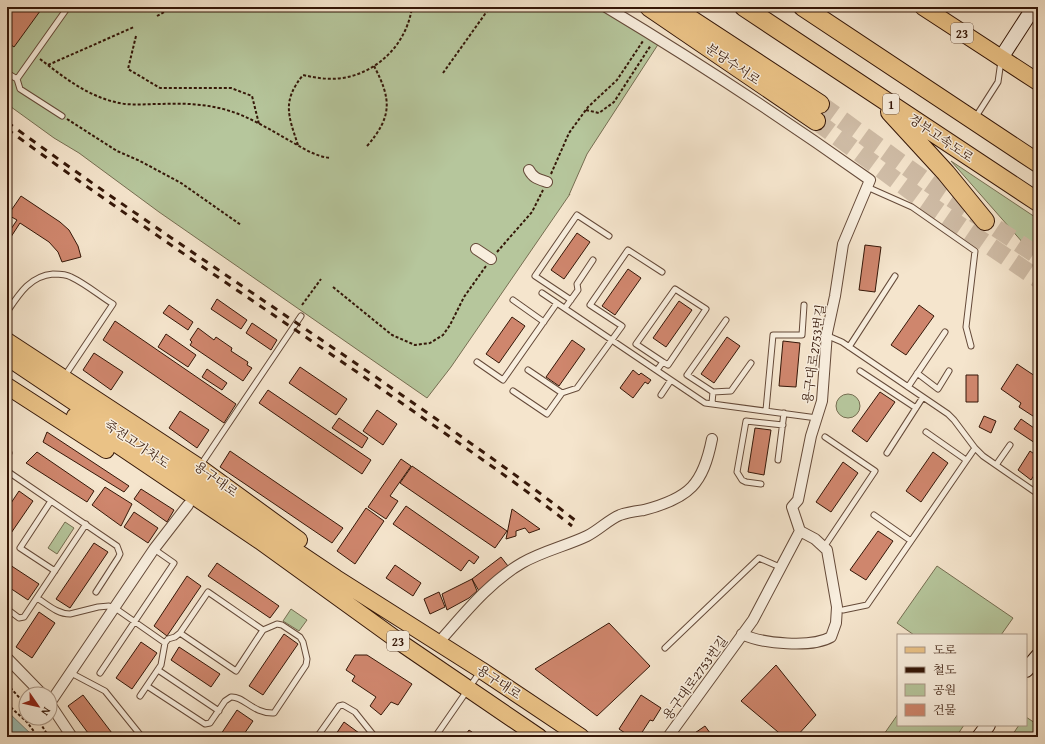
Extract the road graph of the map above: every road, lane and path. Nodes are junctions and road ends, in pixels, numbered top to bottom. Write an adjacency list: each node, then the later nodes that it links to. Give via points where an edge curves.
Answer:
1 (68, 7): 24 (lane)
2 (412, 7): 21 (path, via 402,37 388,55)
3 (490, 7): 23 (path)
4 (591, 7): 12 (path)
5 (649, 7): 6 (highway, 분당수서로, via 818,112)
6 (672, 7)
7 (744, 7): 26 (highway, 경부고속도로 / 1)
8 (803, 7): 29 (highway)
9 (924, 7): 19 (main road, 23)
10 (1034, 7): 19 (street)
11 (171, 8): 13 (path)
12 (602, 9): 16 (street)
13 (157, 16)
14 (134, 27): 20 (path)
15 (136, 36): 30 (path, via 128,69 160,88 231,88 252,96)
16 (656, 37): 27 (path, via 614,102 599,113); 37 (street, via 802,132)
17 (644, 40): 27 (path, via 617,80)
18 (39, 58): 20 (path)
19 (1001, 58): 25 (main road, 23); 29 (lane, via 998,82)
20 (48, 65): 30 (path, via 85,91 103,99 125,104 205,106 230,111)
21 (374, 66): 31 (path, via 342,78 303,75 294,86 289,99 292,130); 32 (path, via 382,81 387,109 382,126)
22 (7, 73): 24 (lane)
23 (443, 73)
24 (17, 79): 28 (lane, via 20,89)
25 (1038, 82)
26 (872, 92): 38 (highway, 경부고속도로 / 1); 39 (highway, via 946,173)
27 (586, 110): 36 (path, via 569,133)
28 (62, 116): 40 (path, via 117,151 181,183)
29 (974, 120): 34 (highway)
30 (259, 124): 31 (path)
31 (298, 146): 33 (path)
32 (367, 146)
33 (331, 158)
34 (1038, 163)
35 (529, 170): 36 (street, via 536,179)
36 (547, 182): 43 (path, via 532,212)
37 (868, 184): 61 (street, 용구대로2753번길, via 843,244); 64 (lane, via 912,207 975,250 966,327)
38 (1038, 202)
39 (985, 221)
40 (241, 225)
41 (609, 236): 51 (lane, via 577,215 535,276)
42 (476, 249): 43 (street)
43 (491, 259): 48 (path, via 464,296 443,335 430,343 415,344 392,335)
44 (593, 260): 51 (lane, via 577,284 578,290)
45 (662, 272): 62 (lane, via 628,250 590,305 622,326)
46 (895, 276): 65 (lane)
47 (321, 280): 53 (path)
48 (333, 287)
49 (542, 293): 52 (lane)
50 (513, 300): 59 (lane)
51 (571, 300): 55 (lane)
52 (557, 303): 55 (lane); 59 (lane)
53 (302, 305)
54 (804, 305): 87 (lane, via 802,335 773,335)
55 (565, 308): 62 (lane)
56 (7, 312): 76 (lane, via 29,283 42,276 58,274 72,277 113,304)
57 (300, 316): 102 (lane)
58 (726, 320): 81 (lane, via 688,375)
59 (544, 322): 67 (lane, via 503,380)
60 (945, 332): 75 (lane)
61 (827, 333): 65 (lane); 89 (street, 용구대로2753번길, via 822,401)
62 (612, 340): 72 (lane); 82 (lane, via 577,388)
63 (7, 341): 76 (main road, 용구대로)
64 (971, 346)
65 (849, 347): 79 (lane)
66 (7, 357): 111 (main road, 죽전고가차도)
67 (477, 362)
68 (663, 362): 68 (lane, via 636,344 675,289 706,309 668,365); 72 (lane)
69 (751, 363): 81 (lane, via 731,391)
70 (7, 370): 111 (main road, 죽전고가차도)
71 (528, 370): 82 (lane)
72 (657, 370): 77 (lane)
73 (860, 371): 86 (lane)
74 (949, 371): 75 (lane, via 938,389)
75 (917, 373): 79 (lane)
76 (64, 378): 102 (main road, 용구대로)
77 (671, 380): 83 (lane); 85 (lane, via 705,402)
78 (7, 386): 107 (main road, 용구대로)
79 (908, 387): 84 (lane)
80 (513, 391): 82 (lane, via 547,414)
81 (713, 392): 85 (lane)
82 (562, 393)
83 (661, 395)
84 (923, 397): 86 (lane); 96 (lane, via 954,420)
85 (712, 403): 87 (lane)
86 (916, 408): 97 (lane)
87 (766, 410): 88 (lane)
88 (784, 412): 89 (lane); 90 (lane)
89 (818, 418): 110 (street, 용구대로2753번길, via 811,436 798,500 792,507)
90 (783, 425): 99 (lane); 104 (lane, via 746,420 737,472 742,480)
91 (926, 432): 100 (lane)
92 (825, 437): 113 (lane, via 875,471)
93 (712, 439): 127 (street, via 704,470 698,482 689,491 645,510 620,515 587,536 538,554 521,564 483,594)
94 (1010, 445): 101 (lane)
95 (7, 446): 98 (lane)
96 (975, 448): 100 (lane); 101 (lane)
97 (887, 453)
98 (7, 458)
99 (778, 460)
100 (966, 460): 112 (lane)
101 (996, 465): 105 (lane)
102 (200, 467): 123 (main road, 용구대로, via 341,570)
103 (7, 471): 106 (lane)
104 (761, 484)
105 (1038, 494)
106 (51, 501): 109 (lane); 116 (lane, via 20,548)
107 (188, 505): 114 (street); 129 (main road, 용구대로, via 322,596)
108 (874, 515): 112 (lane)
109 (86, 524): 116 (lane); 117 (lane, via 117,546 120,554)
110 (800, 531): 113 (street); 115 (street, 용구대로2753번길)
111 (263, 536): 123 (main road, 용구대로, via 336,578); 129 (main road, 용구대로 / 23)
112 (911, 541): 121 (lane, via 867,605)
113 (824, 547): 126 (street, 용구대로2753번길, via 827,550 837,607 836,623 831,637 824,641 783,644)
114 (154, 549): 119 (street); 122 (lane, via 174,563)
115 (782, 568): 126 (street, 용구대로2753번길, via 760,610); 130 (lane, via 759,558)
116 (55, 571): 118 (lane)
117 (96, 592)
118 (37, 598): 119 (lane, via 64,614 103,606); 120 (lane, via 24,617 19,618)
119 (115, 608): 122 (lane); 136 (street)
120 (7, 609)
121 (843, 610)
122 (135, 622): 128 (lane); 137 (lane)
123 (416, 629): 127 (main road, 용구대로)
124 (263, 630): 125 (lane, via 208,592); 125 (lane, via 236,671); 146 (lane, via 277,624 300,637 307,658 306,665 274,713 260,712 234,696 228,698)
125 (180, 633): 128 (lane)
126 (742, 634): 159 (street, 용구대로2753번길)
127 (439, 642): 135 (main road, 용구대로)
128 (165, 643): 134 (lane)
129 (404, 645): 141 (main road, 용구대로 / 23)
130 (665, 648)
131 (1038, 656): 133 (street)
132 (7, 658): 139 (street)
133 (1027, 669)
134 (158, 670): 140 (lane); 146 (lane)
135 (481, 670): 141 (lane); 158 (main road, 용구대로)
136 (71, 673): 142 (street); 153 (lane, via 105,691)
137 (100, 673)
138 (7, 684): 143 (path)
139 (34, 686)
140 (147, 686): 144 (lane); 146 (lane, via 205,724 210,723)
141 (468, 688): 156 (lane); 157 (main road, 용구대로 / 23)
142 (58, 692)
143 (18, 696)
144 (140, 696)
145 (7, 704): 150 (path, via 27,722)
146 (218, 711)
147 (58, 716): 152 (street)
148 (42, 726): 151 (path)
149 (987, 726): 160 (street)
150 (38, 737)
151 (49, 737)
152 (72, 737)
153 (142, 737)
154 (317, 737): 155 (lane, via 339,706 343,705 355,712)
155 (375, 737)
156 (435, 737)
157 (539, 737)
158 (581, 737)
159 (668, 737)
160 (979, 737)

